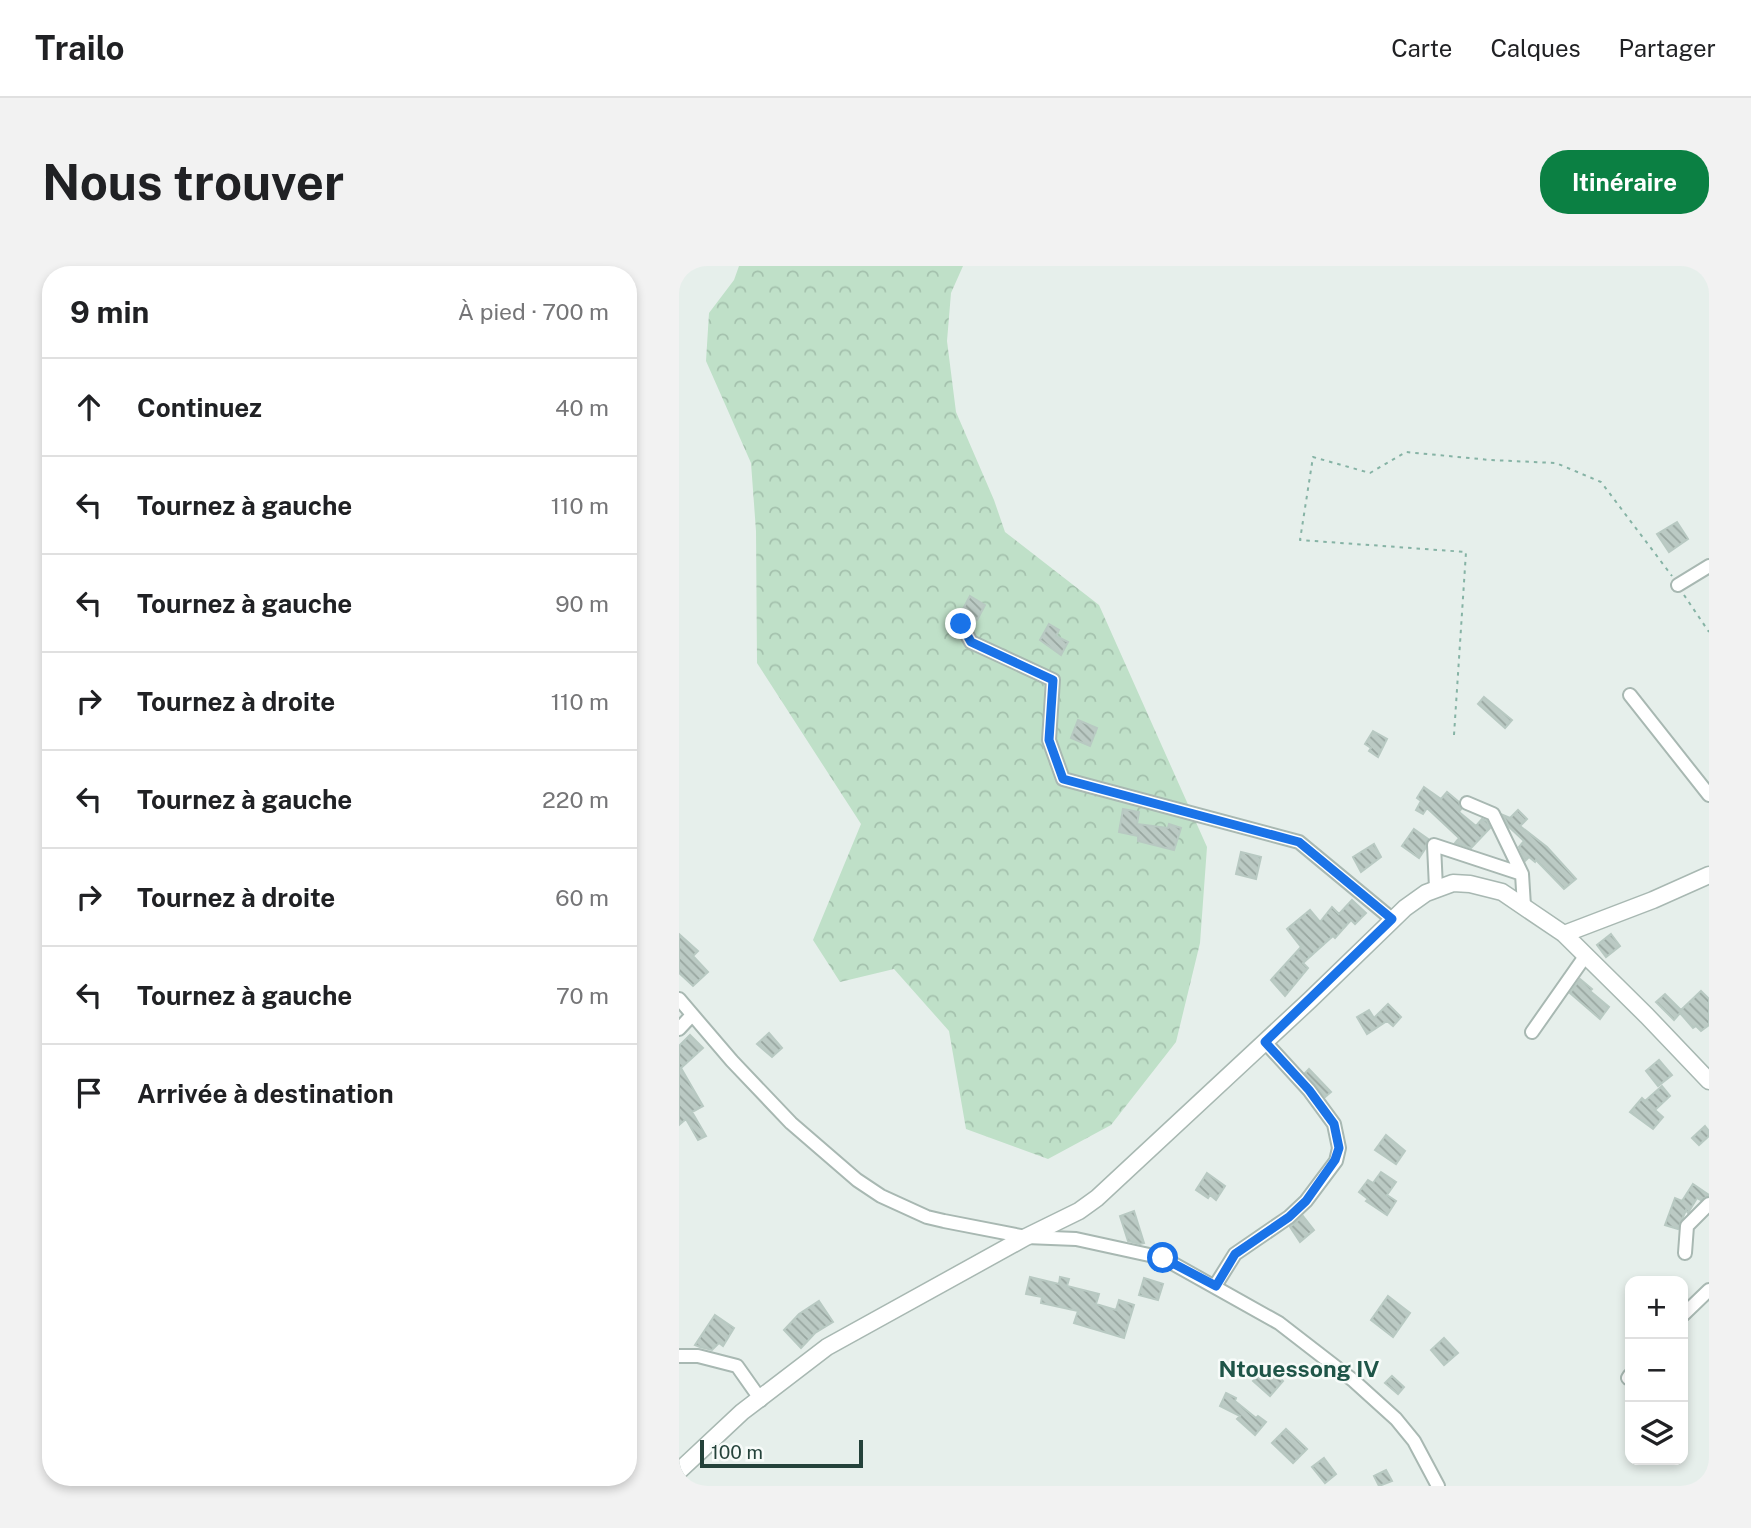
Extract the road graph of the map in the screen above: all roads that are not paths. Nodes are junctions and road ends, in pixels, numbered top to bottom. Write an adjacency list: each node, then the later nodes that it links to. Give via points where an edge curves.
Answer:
1 (1709, 566): 2 (street)
2 (1678, 585)
3 (961, 624): 11 (street, via 971,642 1053,680 1049,740 1063,779 1299,842)
4 (1630, 695): 5 (street)
5 (1709, 795)
6 (1467, 803): 7 (street, via 1493,814)
7 (1522, 874): 9 (street, via 1434,845); 10 (street)
8 (1709, 875): 12 (street)
9 (1436, 888): 10 (street, via 1453,883 1490,887); 11 (street)
10 (1524, 906): 12 (street)
11 (1392, 919): 18 (street)
12 (1564, 934): 13 (street)
13 (1586, 955): 17 (street); 19 (street)
14 (679, 999): 15 (street)
15 (692, 1015): 16 (street); 21 (street, via 792,1123 881,1196 926,1217)
16 (679, 1028)
17 (1532, 1032)
18 (1265, 1042): 21 (street, via 1097,1198); 23 (street, via 1334,1124 1339,1148 1306,1201 1235,1254)
19 (1709, 1082)
20 (1709, 1204): 22 (street, via 1687,1226)
21 (1026, 1237): 23 (street, via 1076,1239 1163,1258); 27 (street, via 827,1347)
22 (1685, 1253)
23 (1216, 1286): 29 (street, via 1279,1323 1354,1381 1415,1441)
24 (1709, 1290): 25 (street)
25 (1688, 1310)
26 (679, 1356): 27 (street, via 737,1366)
27 (760, 1399): 28 (street)
28 (679, 1471)
29 (1438, 1486)

